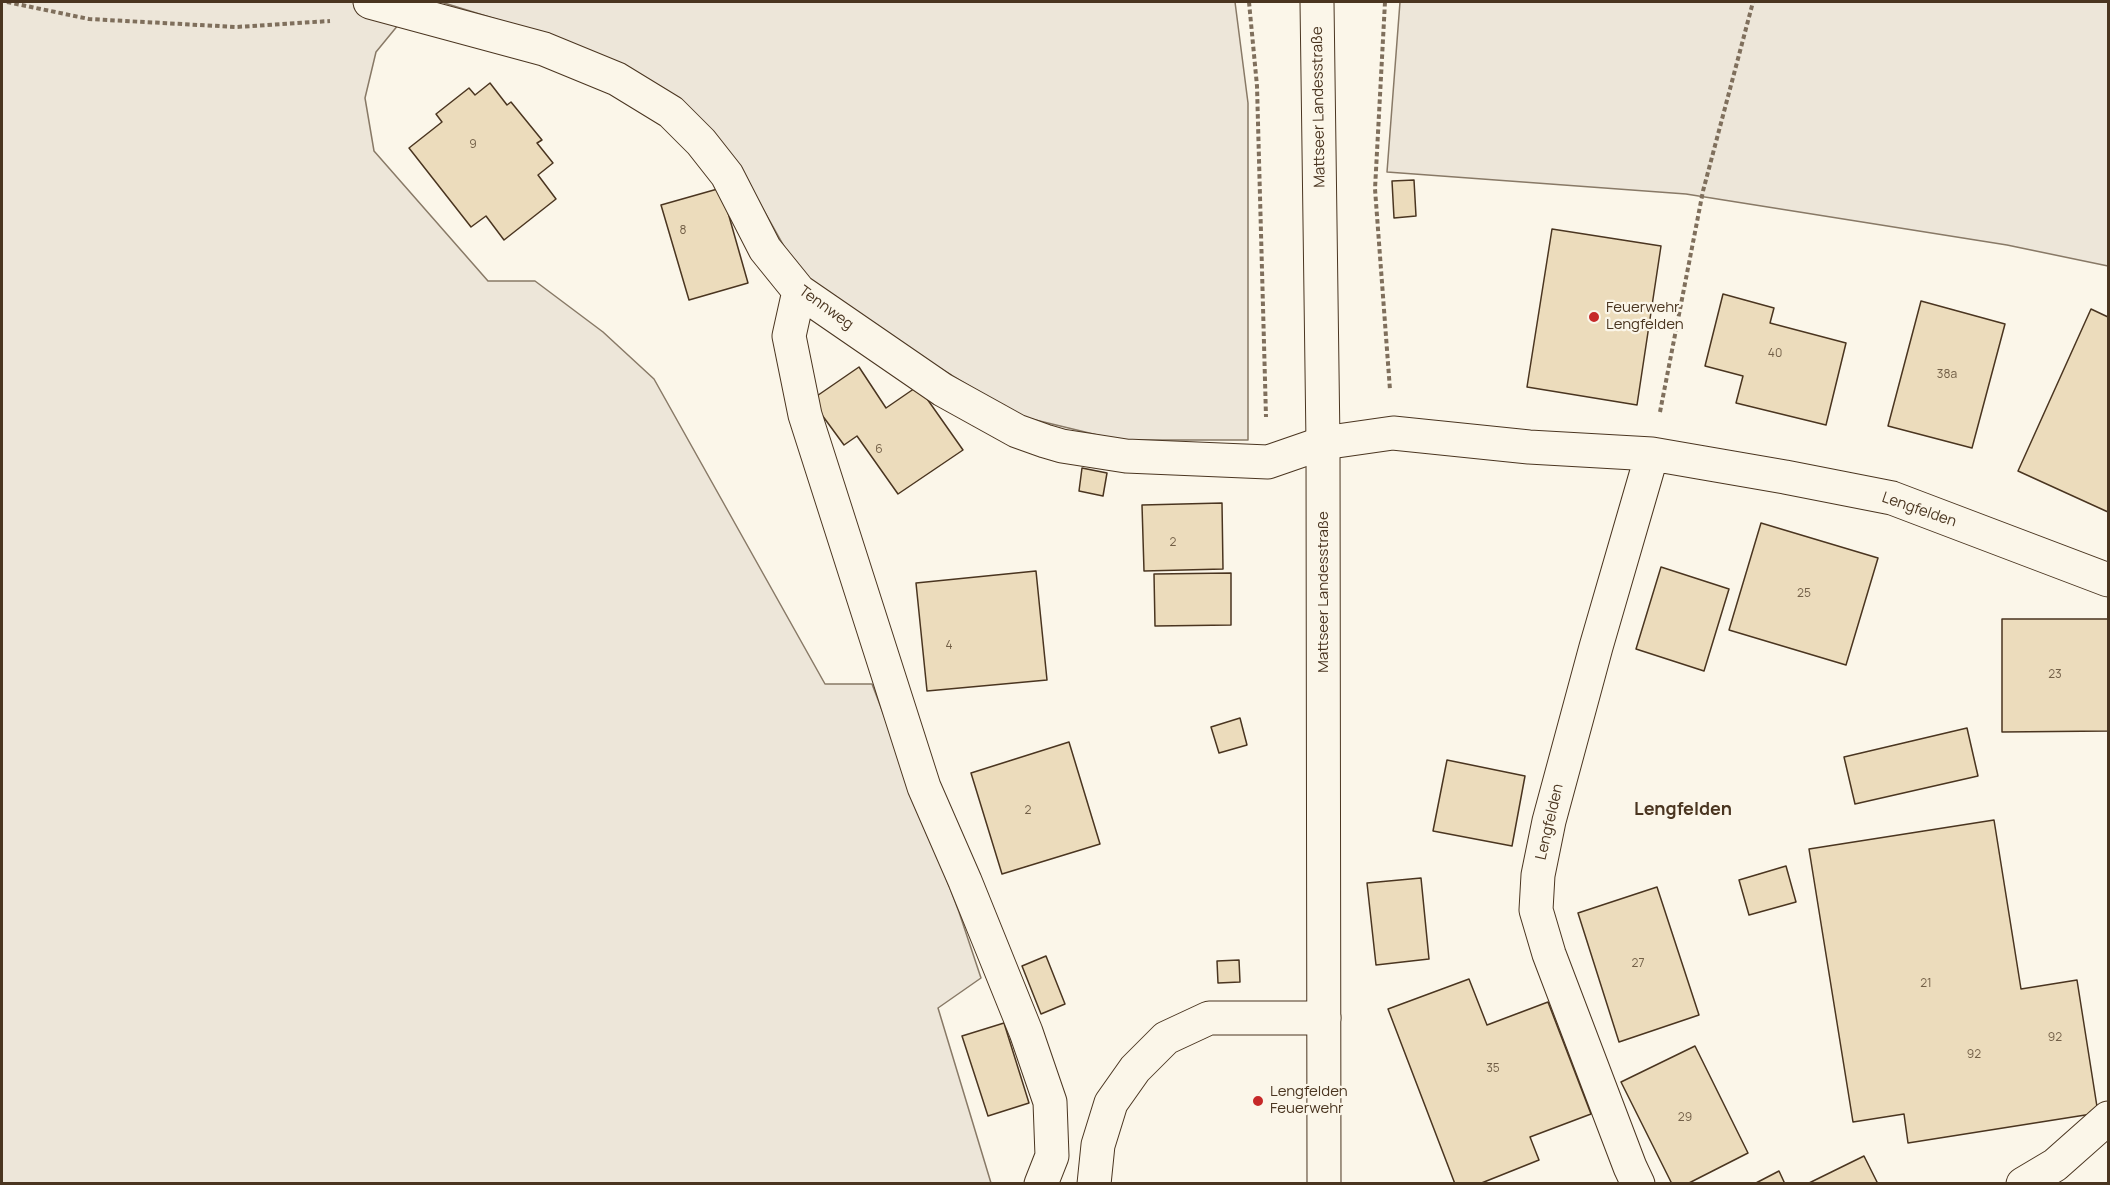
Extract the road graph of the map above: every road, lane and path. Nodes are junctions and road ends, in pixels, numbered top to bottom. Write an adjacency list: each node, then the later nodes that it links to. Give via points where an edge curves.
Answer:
1 (7, 2): 7 (path, via 89,19 225,27)
2 (370, 2): 8 (street, Tennweg, via 544,49 617,79 671,112 727,175 765,249)
3 (1249, 2): 12 (path, via 1257,86)
4 (1317, 2): 10 (street, Mattseer Landesstraße)
5 (1385, 2): 9 (path, via 1375,189)
6 (1753, 2): 11 (path, via 1703,191)
7 (340, 20)
8 (799, 291): 12 (street, Tennweg, via 943,390 1017,431 1062,446 1126,456); 16 (street, via 789,336 805,415 924,787 1026,1032 1050,1102 1052,1156)
9 (1393, 432): 10 (street, Lengfelden); 11 (street, Lengfelden, via 1529,447)
10 (1323, 443): 12 (street, Tennweg); 14 (street, Mattseer Landesstraße)
11 (1652, 454): 13 (street, Lengfelden, via 1892,498); 19 (street, Lengfelden, via 1549,821 1538,875 1536,910 1549,954)
12 (1268, 462)
13 (2109, 580)
14 (1324, 1018): 17 (street, via 1209,1017 1166,1038 1135,1069 1111,1103 1098,1145); 18 (street, Mattseer Landesstraße)
15 (2109, 1118): 20 (street, via 2055,1165)
16 (1041, 1184)
17 (1094, 1184)
18 (1324, 1184)
19 (1638, 1184)
20 (2023, 1184)

